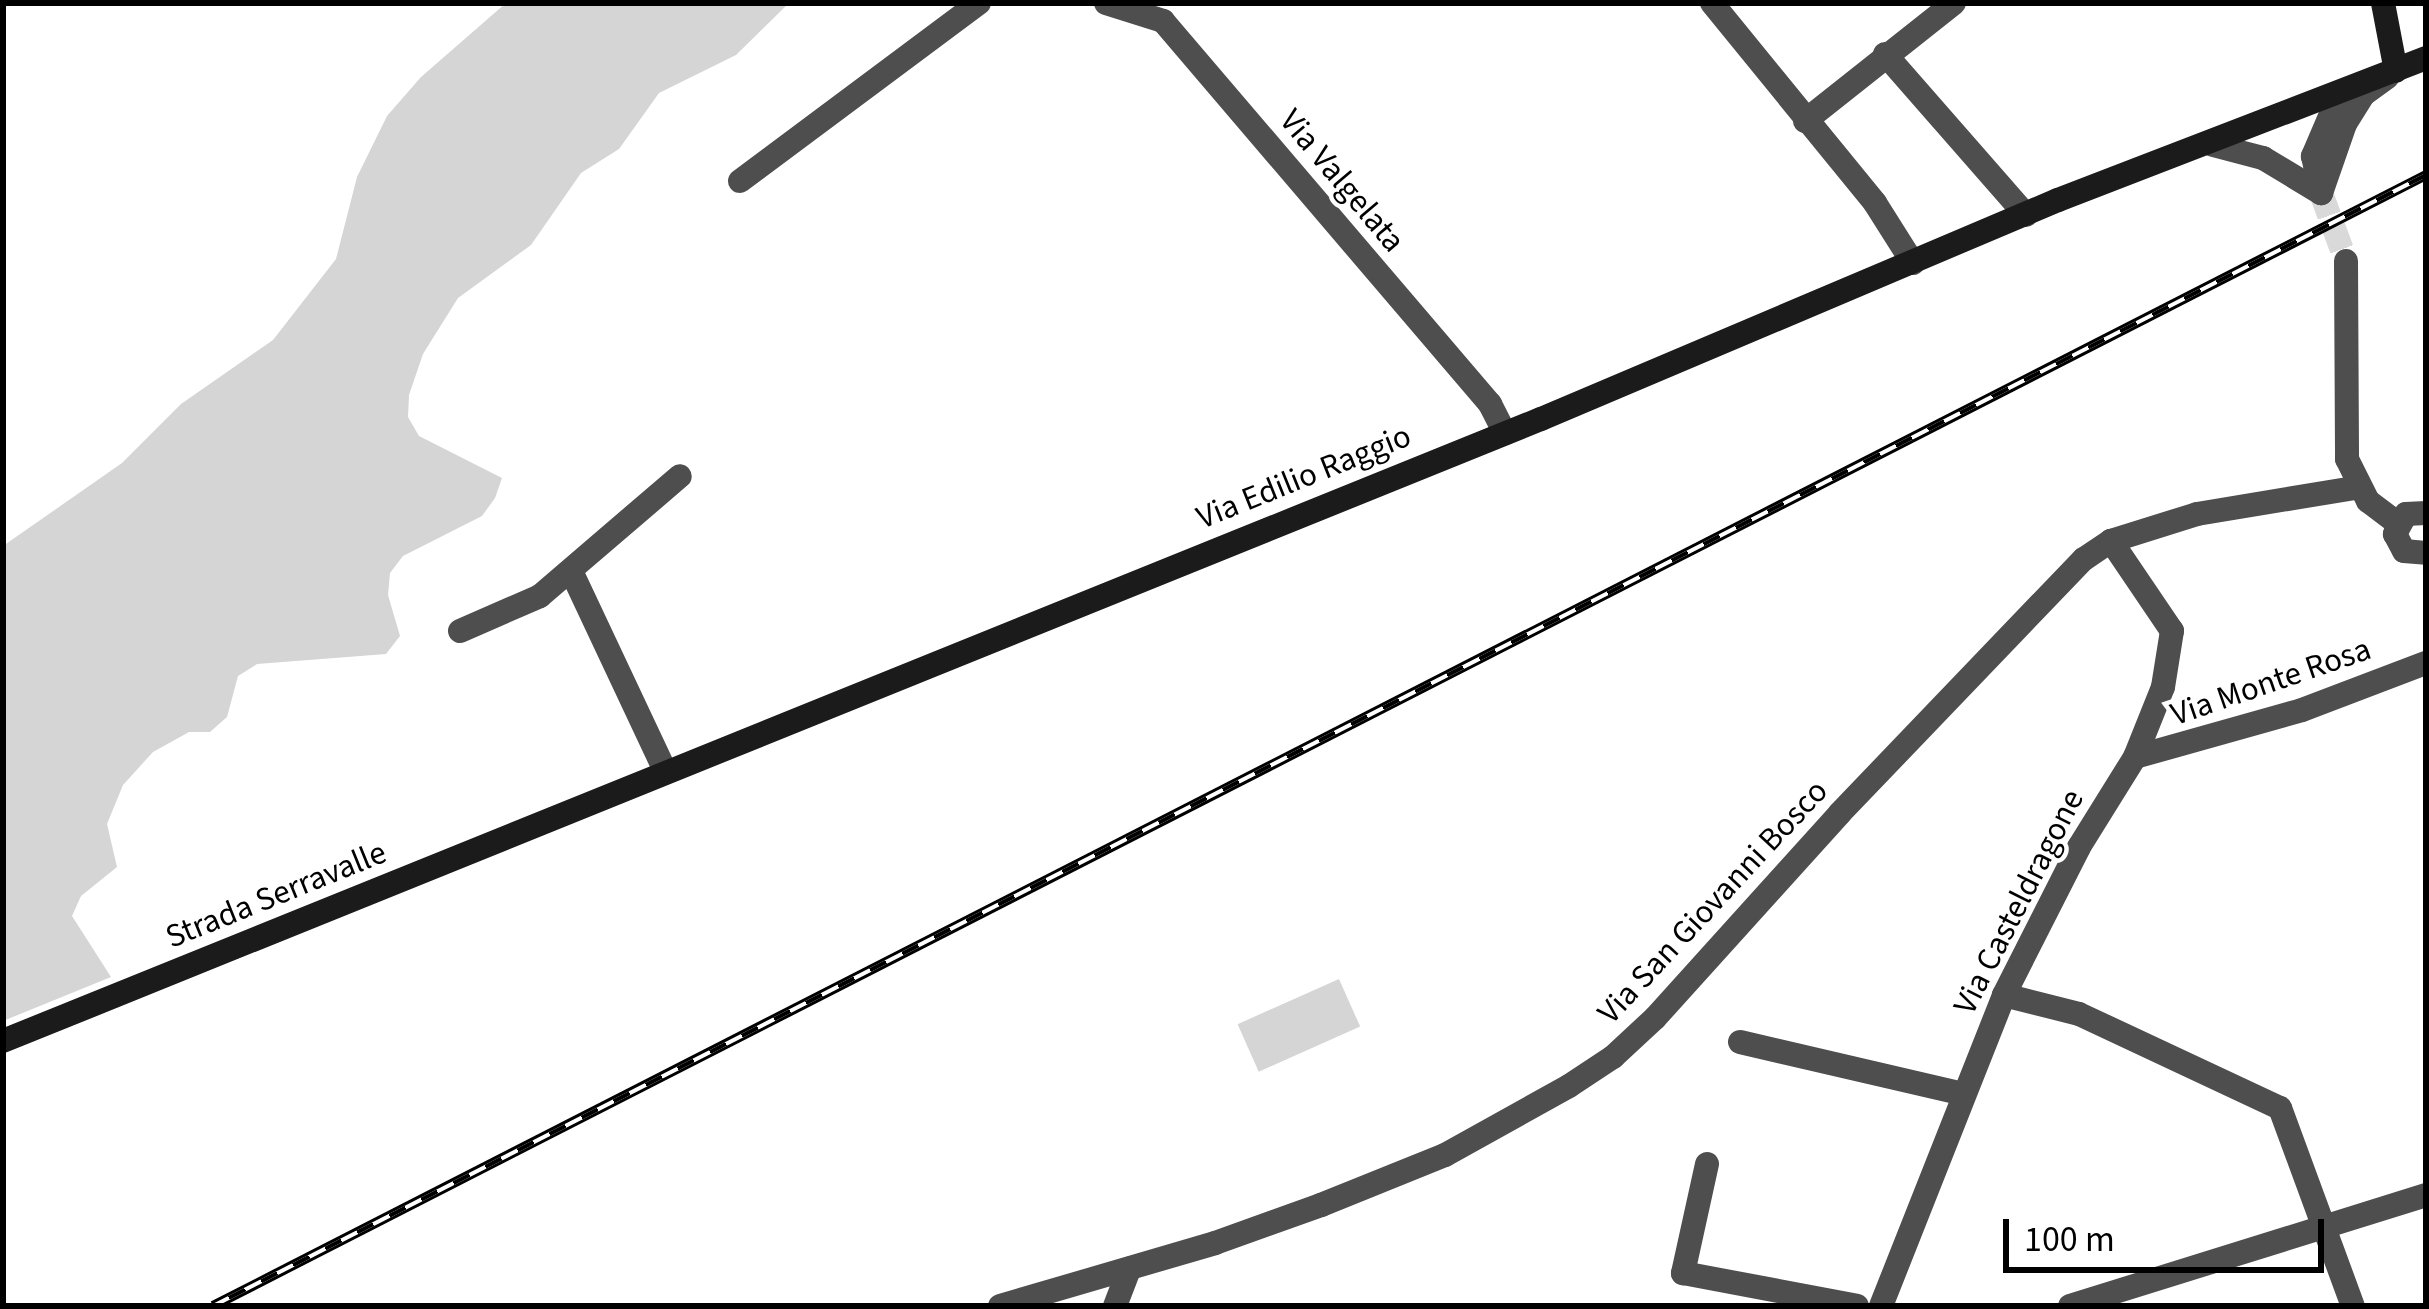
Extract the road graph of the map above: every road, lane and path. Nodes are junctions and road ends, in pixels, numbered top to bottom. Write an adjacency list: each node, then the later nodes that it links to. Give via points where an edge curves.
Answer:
1 (979, 3): 12 (street)
2 (1106, 3): 17 (street, Via Valgelata, via 1163,21 1490,404)
3 (1712, 3): 10 (street)
4 (1954, 3): 6 (street)
5 (2383, 3): 8 (main road)
6 (1885, 54): 10 (street); 14 (street)
7 (2426, 58): 8 (main road, Via Edilio Raggio)
8 (2396, 71): 9 (main road, Via Edilio Raggio); 13 (street, via 2364,94 2345,124)
9 (2340, 93): 11 (main road, Via Edilio Raggio); 13 (street, via 2313,156)
10 (1805, 121): 16 (street, via 1875,203)
11 (2213, 145): 13 (street, via 2263,158); 14 (main road, Via Edilio Raggio)
12 (740, 181)
13 (2321, 193)
14 (2026, 215): 16 (main road, Via Edilio Raggio)
15 (2346, 261): 19 (street)
16 (1913, 263): 17 (main road, Via Edilio Raggio)
17 (1505, 433): 28 (main road, Via Edilio Raggio)
18 (680, 476): 24 (street)
19 (2352, 488): 21 (street); 22 (street, Via San Giovanni Bosco, via 2197,514)
20 (2426, 513): 21 (street)
21 (2397, 523): 23 (street, via 2399,546)
22 (2111, 542): 27 (street, Via Casteldragone, via 2172,631 2163,687); 37 (street, Via San Giovanni Bosco, via 2084,559 1613,1057 1445,1155)
23 (2423, 559)
24 (572, 573): 25 (street); 28 (street)
25 (460, 631)
26 (2426, 663): 27 (street, Via Monte Rosa, via 2302,710)
27 (2135, 757): 30 (street, Via Casteldragone)
28 (665, 771): 29 (main road, Via Edilio Raggio)
29 (573, 809): 31 (main road, Strada Serravalle)
30 (2003, 994): 33 (street, Via Casteldragone); 36 (street, via 2079,1014 2280,1108)
31 (3, 1042)
32 (1740, 1042): 33 (street)
33 (1963, 1094): 41 (street, Via Casteldragone)
34 (1707, 1164): 40 (street, via 1683,1273)
35 (2426, 1195): 36 (street)
36 (2325, 1228): 42 (street); 43 (street)
37 (1129, 1269): 38 (street, Via San Giovanni Bosco); 39 (street)
38 (1000, 1306)
39 (1115, 1306)
40 (1857, 1306)
41 (1881, 1306)
42 (2071, 1306)
43 (2353, 1306)

